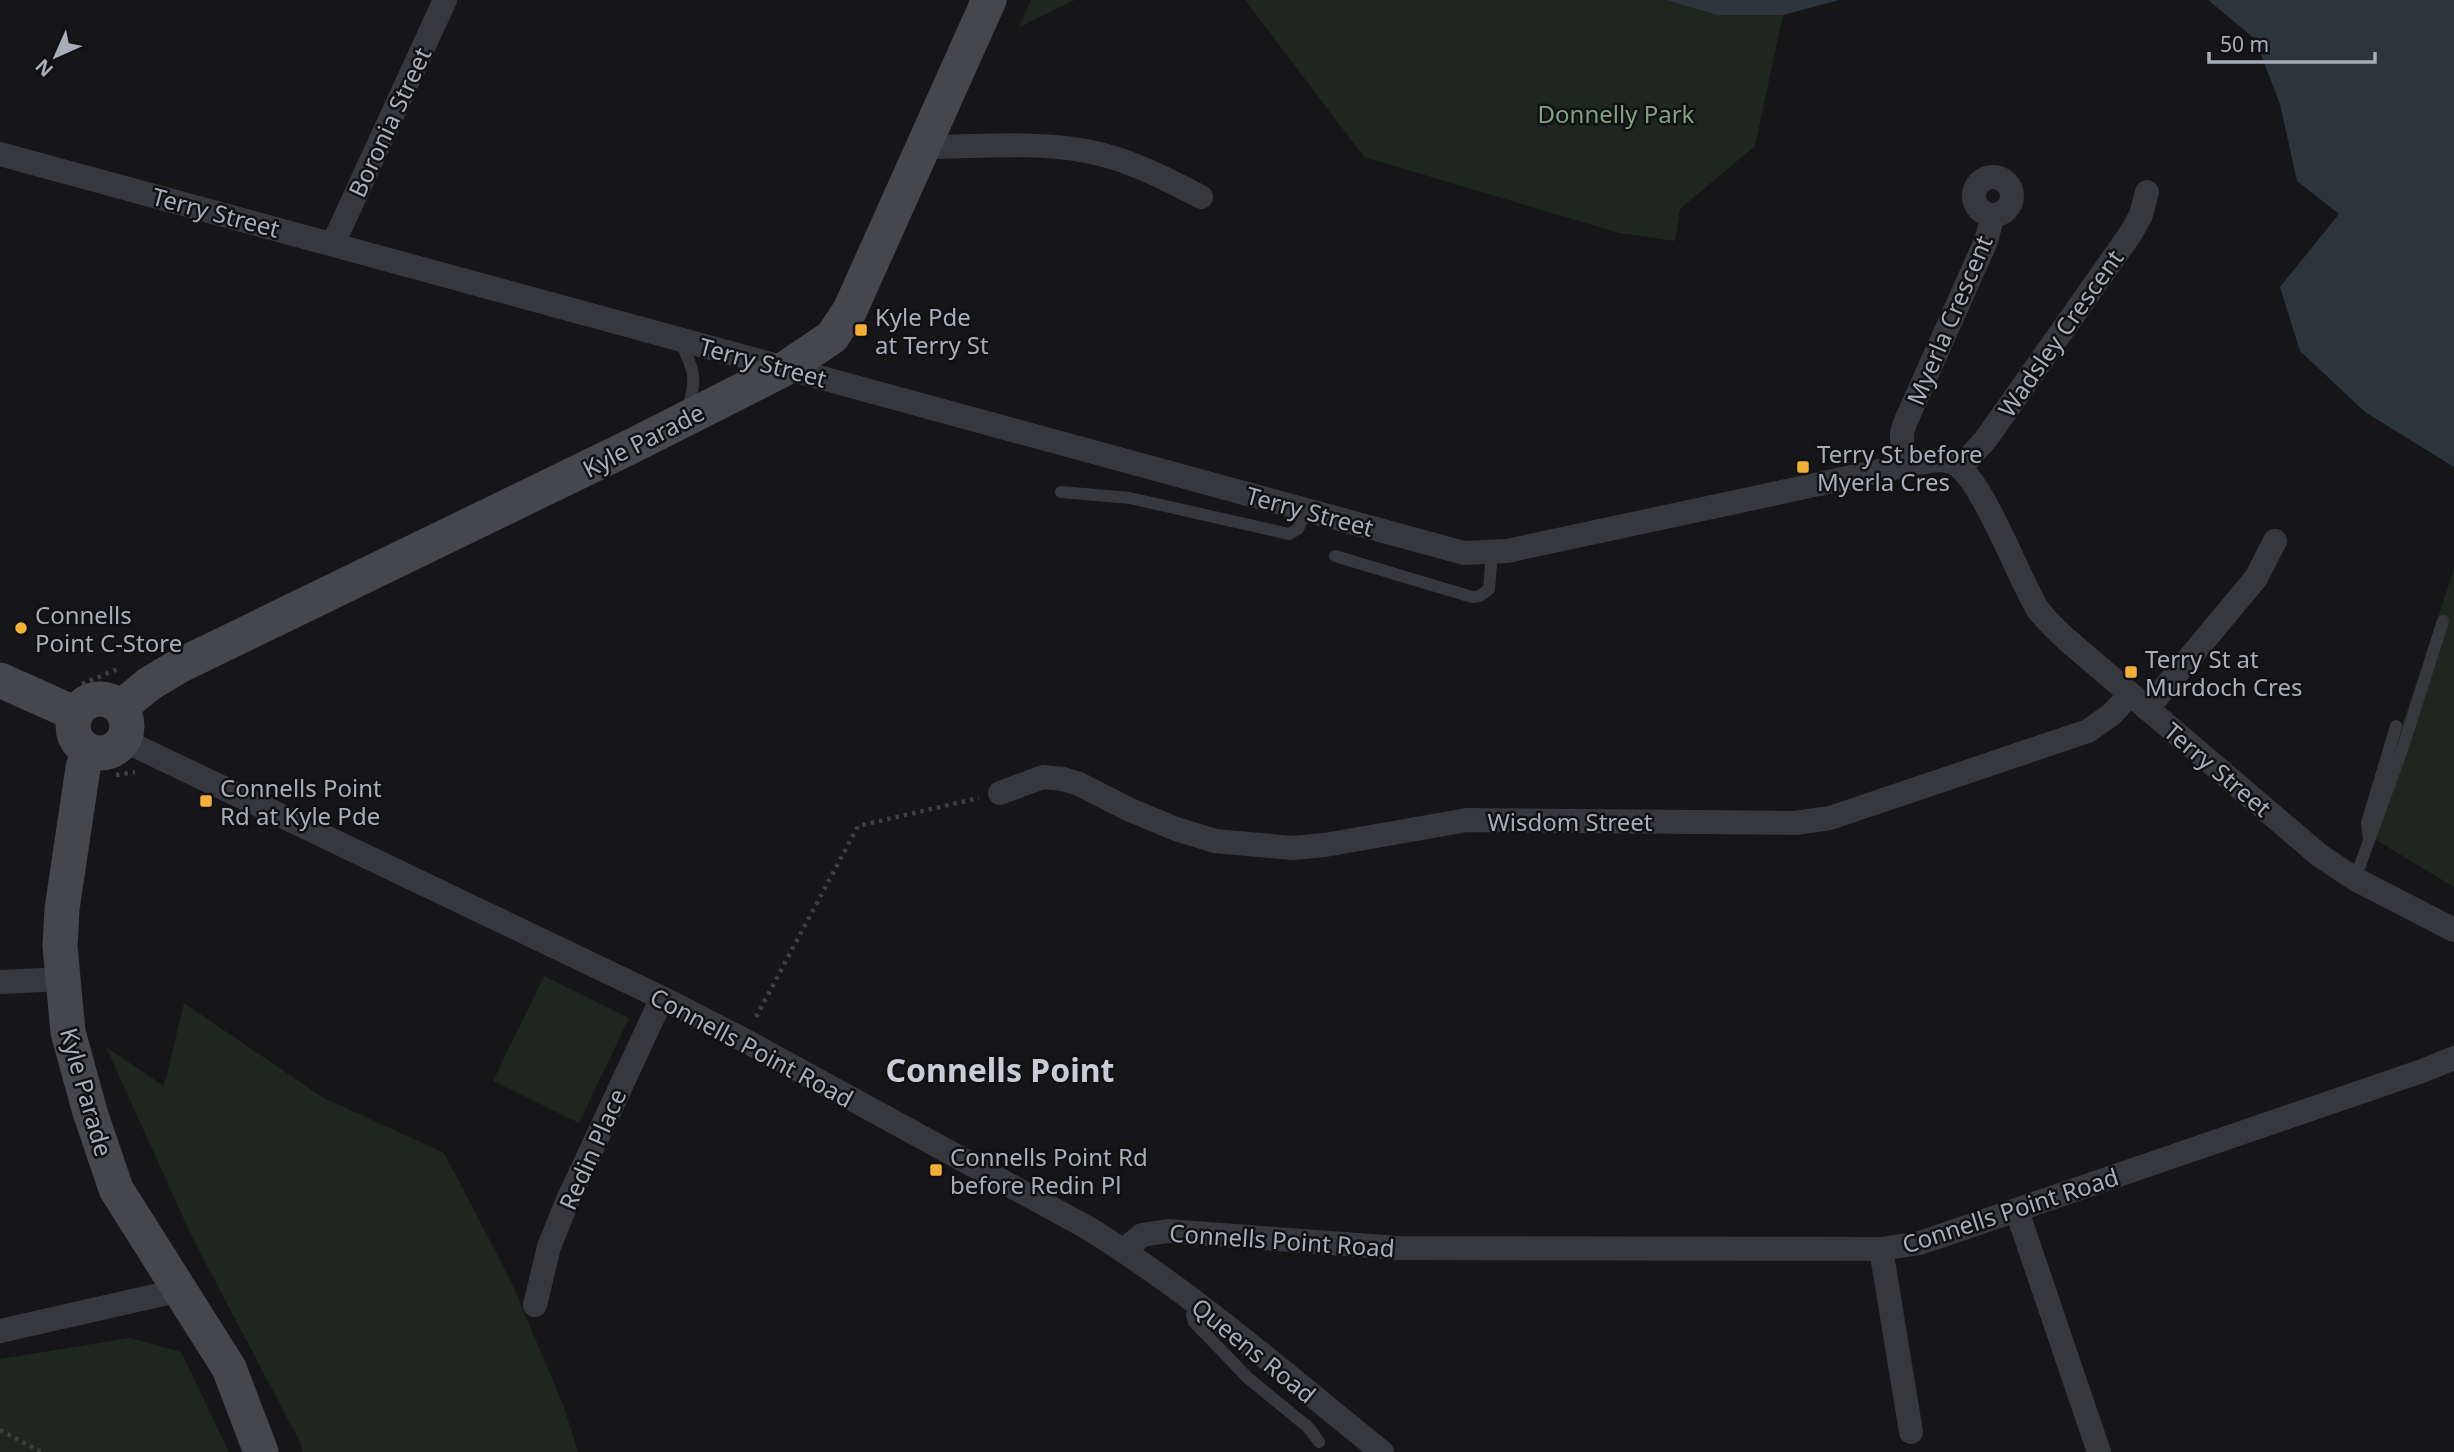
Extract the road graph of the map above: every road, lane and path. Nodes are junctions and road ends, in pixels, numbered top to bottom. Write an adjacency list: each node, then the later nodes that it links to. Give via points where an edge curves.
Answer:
1 (445, 0): 8 (street, Boronia Street)
2 (989, 0): 3 (street, Kyle Parade)
3 (923, 147): 6 (street, via 1087,151 1153,172); 10 (street, Kyle Parade, via 842,324 832,337)
4 (0, 154): 8 (street, Terry Street)
5 (2147, 192): 13 (street, Wadsley Crescent, via 2131,233 1986,439)
6 (1201, 197)
7 (1993, 215): 12 (street, Myerla Crescent, via 1986,241 1905,423)
8 (333, 244): 9 (street, Terry Street)
9 (679, 339): 10 (street, Terry Street); 11 (lane, via 695,382)
10 (786, 368): 11 (street, Kyle Parade); 15 (street, Terry Street)
11 (684, 420): 24 (street, Kyle Parade, via 179,666 149,684)
12 (1903, 466): 13 (street, Terry Street, via 1940,460); 17 (street, Terry Street)
13 (1961, 467): 23 (street, Terry Street, via 1978,490 2037,608)
14 (1061, 492): 15 (lane, via 1130,498 1289,534 1298,529)
15 (1307, 510): 17 (street, Terry Street, via 1464,552)
16 (2275, 541): 23 (street, Wisdom Street, via 2256,578)
17 (1492, 553): 18 (lane, via 1489,589 1472,597)
18 (1335, 556)
19 (2443, 621): 30 (lane)
20 (118, 669): 22 (path)
21 (0, 680): 22 (street)
22 (79, 699): 24 (street, via 81,707 96,699 113,702); 26 (street, via 73,730)
23 (2139, 702): 29 (street, Wisdom Street, via 2088,731 1830,818 1795,823 1467,820 1293,848 1215,841 1128,810 1063,779 1043,777); 31 (street, Terry Street, via 2319,855)
24 (122, 724): 26 (street, Kyle Parade, via 112,750); 35 (street, Connells Point Road)
25 (2396, 726): 30 (lane, via 2367,823)
26 (88, 750): 33 (street, Kyle Parade, via 62,909)
27 (136, 772): 28 (path)
28 (116, 775)
29 (1000, 793): 36 (path, via 858,826)
30 (2370, 843): 31 (lane)
31 (2355, 879): 32 (street, Terry Street)
32 (2454, 930)
33 (63, 979): 34 (street); 41 (street, Kyle Parade, via 68,1032 116,1189)
34 (0, 982)
35 (662, 998): 40 (street, Connells Point Road); 43 (street, Redin Place, via 567,1202)
36 (756, 1017)
37 (2454, 1058): 38 (street, Connells Point Road)
38 (2017, 1211): 39 (street, Connells Point Road, via 1920,1243); 51 (street)
39 (1881, 1249): 40 (street, Connells Point Road, via 1398,1248 1168,1231 1142,1235); 46 (street)
40 (1124, 1250): 42 (street, Queens Road)
41 (181, 1290): 44 (street); 49 (street, Kyle Parade, via 229,1368)
42 (1195, 1302): 47 (lane, via 1192,1315 1198,1327); 50 (street, Queens Road)
43 (535, 1304)
44 (0, 1331)
45 (0, 1430): 48 (path)
46 (1911, 1432)
47 (1319, 1442)
48 (41, 1452)
49 (261, 1452)
50 (1382, 1452)
51 (2099, 1452)

